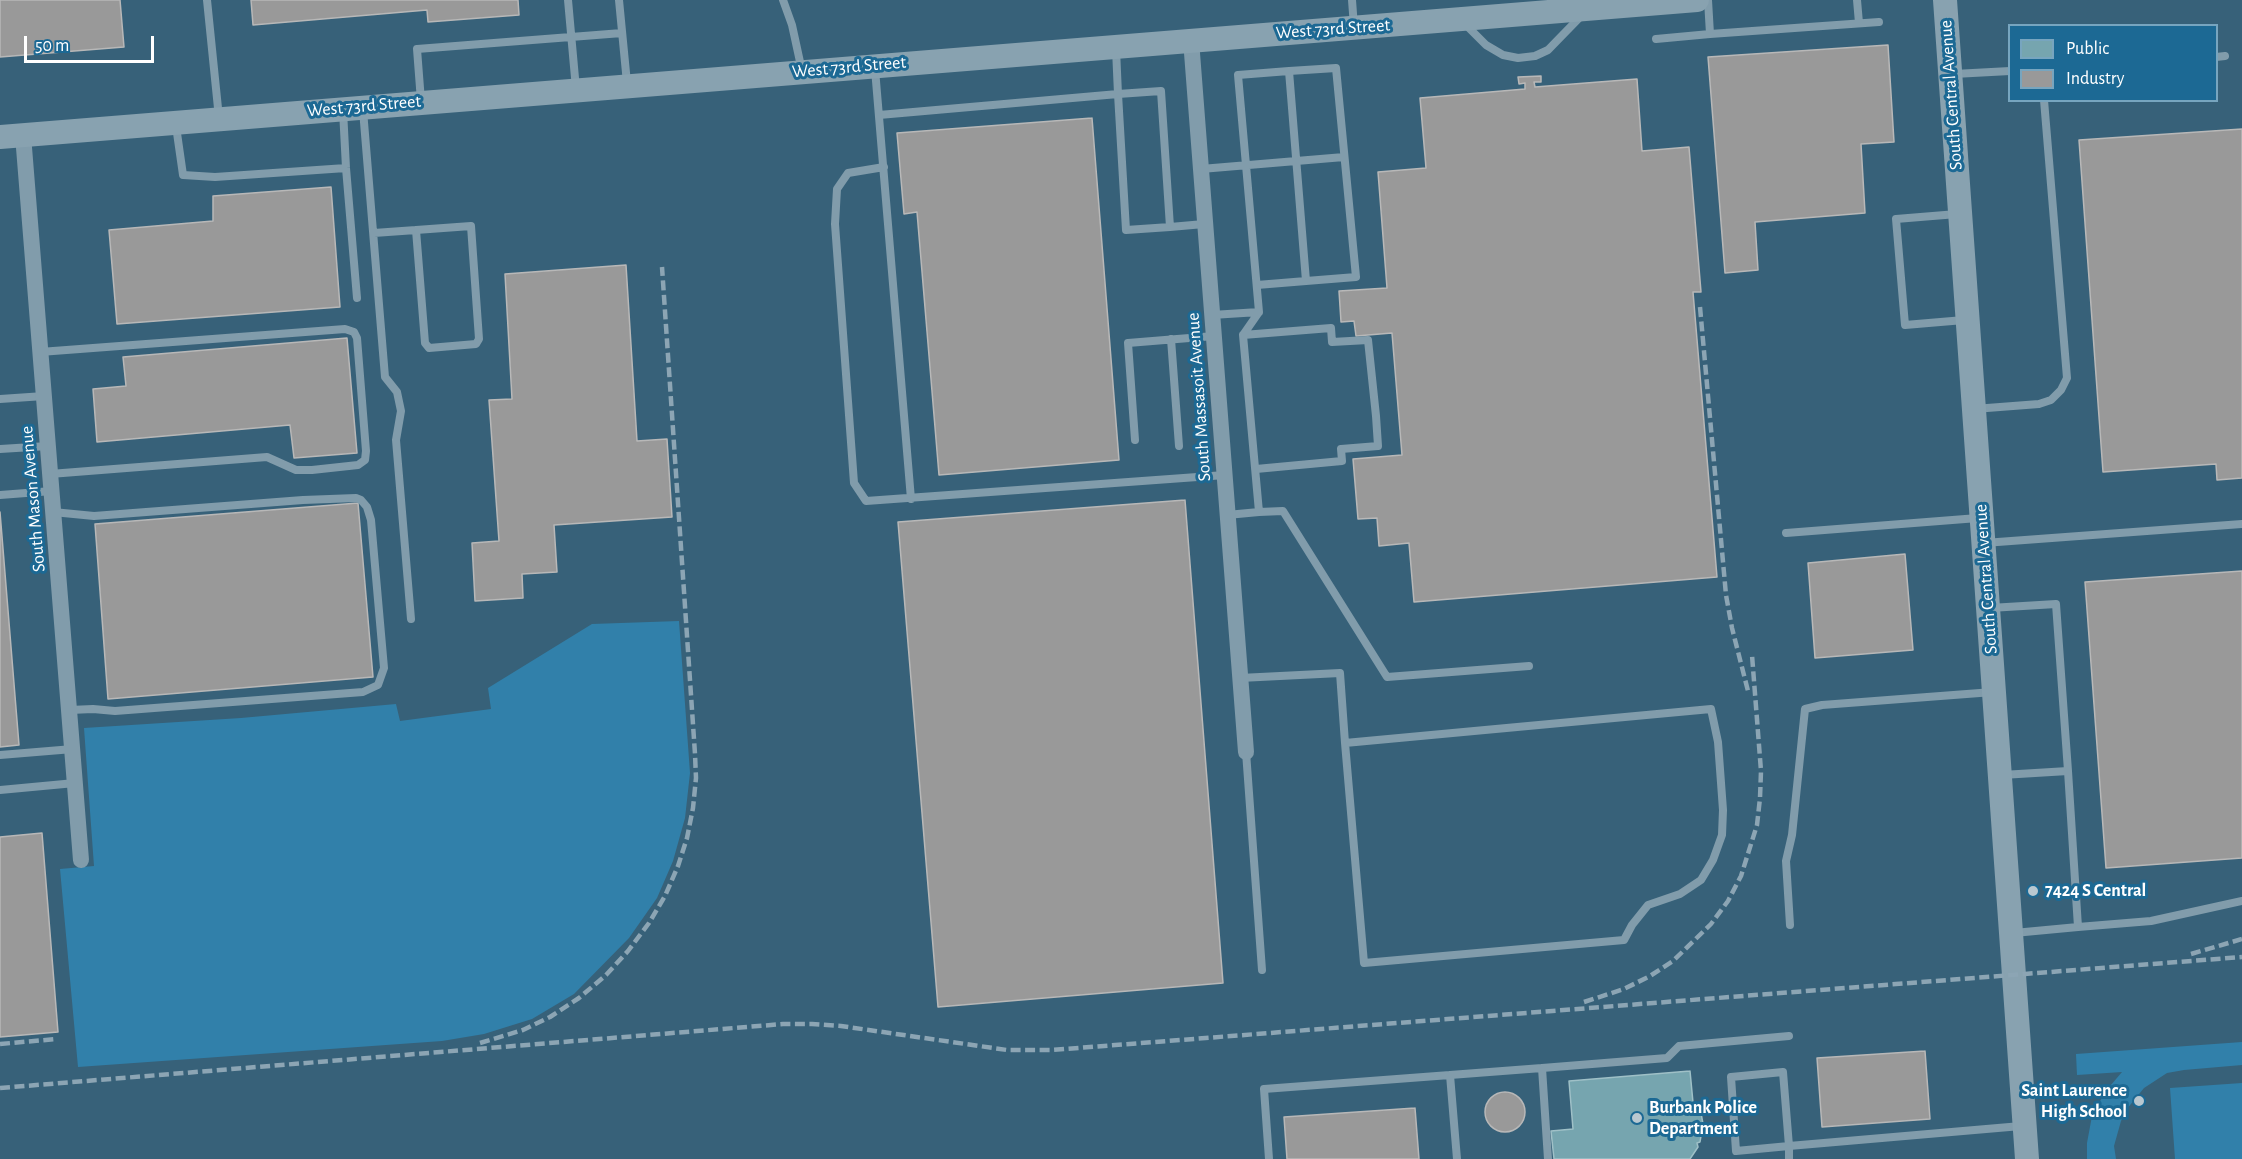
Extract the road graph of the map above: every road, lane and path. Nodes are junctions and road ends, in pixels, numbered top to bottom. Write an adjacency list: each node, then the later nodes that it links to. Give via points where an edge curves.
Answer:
1 (207, 0): 33 (lane)
2 (568, 0): 17 (lane)
3 (619, 0): 15 (lane)
4 (783, 0): 23 (lane)
5 (1352, 0): 14 (lane)
6 (1697, 0): 10 (street, West 73rd Street)
7 (1708, 0): 16 (lane)
8 (1857, 0): 13 (lane)
9 (1945, 0): 25 (street, South Central Avenue)
10 (1587, 4): 11 (street, West 73rd Street); 11 (lane, via 1548,50 1518,58 1486,45)
11 (1460, 18): 14 (street, West 73rd Street)
12 (1879, 22): 13 (lane)
13 (1859, 23): 16 (lane)
14 (1354, 27): 19 (street, West 73rd Street)
15 (622, 33): 17 (lane); 26 (lane)
16 (1710, 34): 18 (lane)
17 (571, 37): 27 (lane); 29 (lane, via 417,50)
18 (1656, 39)
19 (1191, 40): 20 (street, West 73rd Street); 41 (street, South Massasoit Avenue)
20 (1116, 46): 21 (street, West 73rd Street); 28 (lane)
21 (875, 65): 23 (street, West 73rd Street); 32 (lane)
22 (2008, 70): 25 (lane)
23 (802, 71): 26 (street, West 73rd Street)
24 (1289, 71): 36 (lane, via 1336,68); 37 (lane); 38 (lane, via 1238,75)
25 (1950, 75): 42 (street, South Central Avenue)
26 (627, 85): 27 (street, West 73rd Street)
27 (576, 89): 29 (street, West 73rd Street)
28 (1118, 94): 32 (lane); 44 (lane, via 1161,91); 44 (lane, via 1126,230)
29 (421, 102): 31 (street, West 73rd Street)
30 (2044, 102): 59 (lane, via 2067,378 2051,400)
31 (353, 107): 33 (street, West 73rd Street); 40 (lane); 46 (lane)
32 (879, 115): 39 (lane)
33 (219, 118): 34 (street, West 73rd Street)
34 (176, 122): 35 (street, West 73rd Street); 40 (lane, via 183,175 215,177)
35 (11, 136): 56 (street, South Mason Avenue)
36 (1344, 157): 37 (lane); 47 (lane, via 1356,277)
37 (1297, 161): 38 (lane); 47 (lane)
38 (1247, 165): 41 (lane); 48 (lane)
39 (884, 167): 69 (lane); 69 (lane, via 848,173 837,189 835,224 843,356 854,483 866,501)
40 (346, 168): 49 (lane)
41 (1201, 169): 43 (street, South Massasoit Avenue)
42 (1960, 214): 52 (street, South Central Avenue); 52 (lane, via 1896,219 1905,325)
43 (1204, 224): 44 (lane); 51 (street, South Massasoit Avenue)
44 (1170, 226)
45 (416, 230): 45 (lane, via 471,226 479,339 476,344 429,348 424,343); 46 (lane)
46 (374, 233): 78 (lane, via 385,377 397,392 401,411 396,440)
47 (1306, 281): 48 (lane)
48 (1257, 285): 50 (lane)
49 (357, 298)
50 (1259, 312): 51 (lane); 53 (lane)
51 (1212, 315): 54 (street, South Massasoit Avenue)
52 (1968, 320): 59 (street, South Central Avenue)
53 (1243, 335): 64 (lane); 64 (lane, via 1331,328 1332,342 1368,340 1378,446 1341,448 1342,461)
54 (1215, 336): 55 (lane); 66 (street, South Massasoit Avenue)
55 (1171, 339): 60 (lane, via 1128,343); 62 (lane)
56 (40, 352): 57 (street, South Mason Avenue); 65 (lane, via 345,329 357,338 366,451 365,459 358,465 296,470 267,457)
57 (44, 396): 58 (lane); 61 (street, South Mason Avenue)
58 (0, 399)
59 (1974, 409): 73 (street, South Central Avenue)
60 (1135, 440)
61 (48, 446): 63 (lane); 65 (street, South Mason Avenue)
62 (1179, 446)
63 (0, 449)
64 (1256, 469): 71 (lane)
65 (50, 474): 67 (street, South Mason Avenue)
66 (1224, 475): 69 (lane); 72 (street, South Massasoit Avenue)
67 (52, 491): 68 (lane); 70 (street, South Mason Avenue)
68 (0, 495)
69 (911, 499)
70 (53, 512): 82 (street, South Mason Avenue); 82 (lane, via 94,516 356,498 367,507 371,520 384,668 378,685 363,692 115,711)
71 (1259, 512): 72 (lane); 79 (lane, via 1283,511 1387,677)
72 (1227, 515): 80 (street, South Massasoit Avenue)
73 (1982, 518): 75 (lane); 76 (street, South Central Avenue)
74 (2242, 524): 76 (lane)
75 (1786, 533)
76 (1984, 543): 77 (street, South Central Avenue)
77 (1988, 608): 81 (street, South Central Avenue); 87 (lane, via 2056,604)
78 (411, 619)
79 (1528, 666)
80 (1240, 678): 83 (lane, via 1340,673); 85 (street, South Massasoit Avenue)
81 (1994, 692): 88 (street, South Central Avenue); 93 (lane, via 1805,709 1786,861)
82 (70, 710): 84 (street, South Mason Avenue)
83 (1345, 743): 83 (lane, via 1711,709 1718,742 1722,835 1701,879 1680,894 1648,905 1624,940 1364,963)
84 (73, 749): 86 (lane); 89 (street, South Mason Avenue)
85 (1246, 752): 96 (lane)
86 (0, 755)
87 (2068, 771): 88 (lane); 94 (lane)
88 (2001, 775): 95 (street, South Central Avenue)
89 (76, 783): 90 (lane); 91 (street, South Mason Avenue)
90 (0, 790)
91 (81, 860)
92 (2242, 901): 94 (lane, via 2151,921)
93 (1790, 926)
94 (2078, 927): 95 (lane)
95 (2010, 934): 100 (street, South Central Avenue)
96 (1262, 970)
97 (1789, 1036): 98 (lane, via 1678,1046 1667,1058)
98 (1542, 1068): 99 (lane); 104 (lane)
99 (1450, 1075): 102 (lane, via 1264,1089); 103 (lane)
100 (2025, 1126): 101 (lane); 106 (street, South Central Avenue)
101 (1789, 1146): 101 (lane, via 1736,1150 1731,1077 1783,1072); 105 (lane)
102 (1269, 1159)
103 (1457, 1159)
104 (1548, 1159)
105 (1789, 1159)
106 (2027, 1159)

